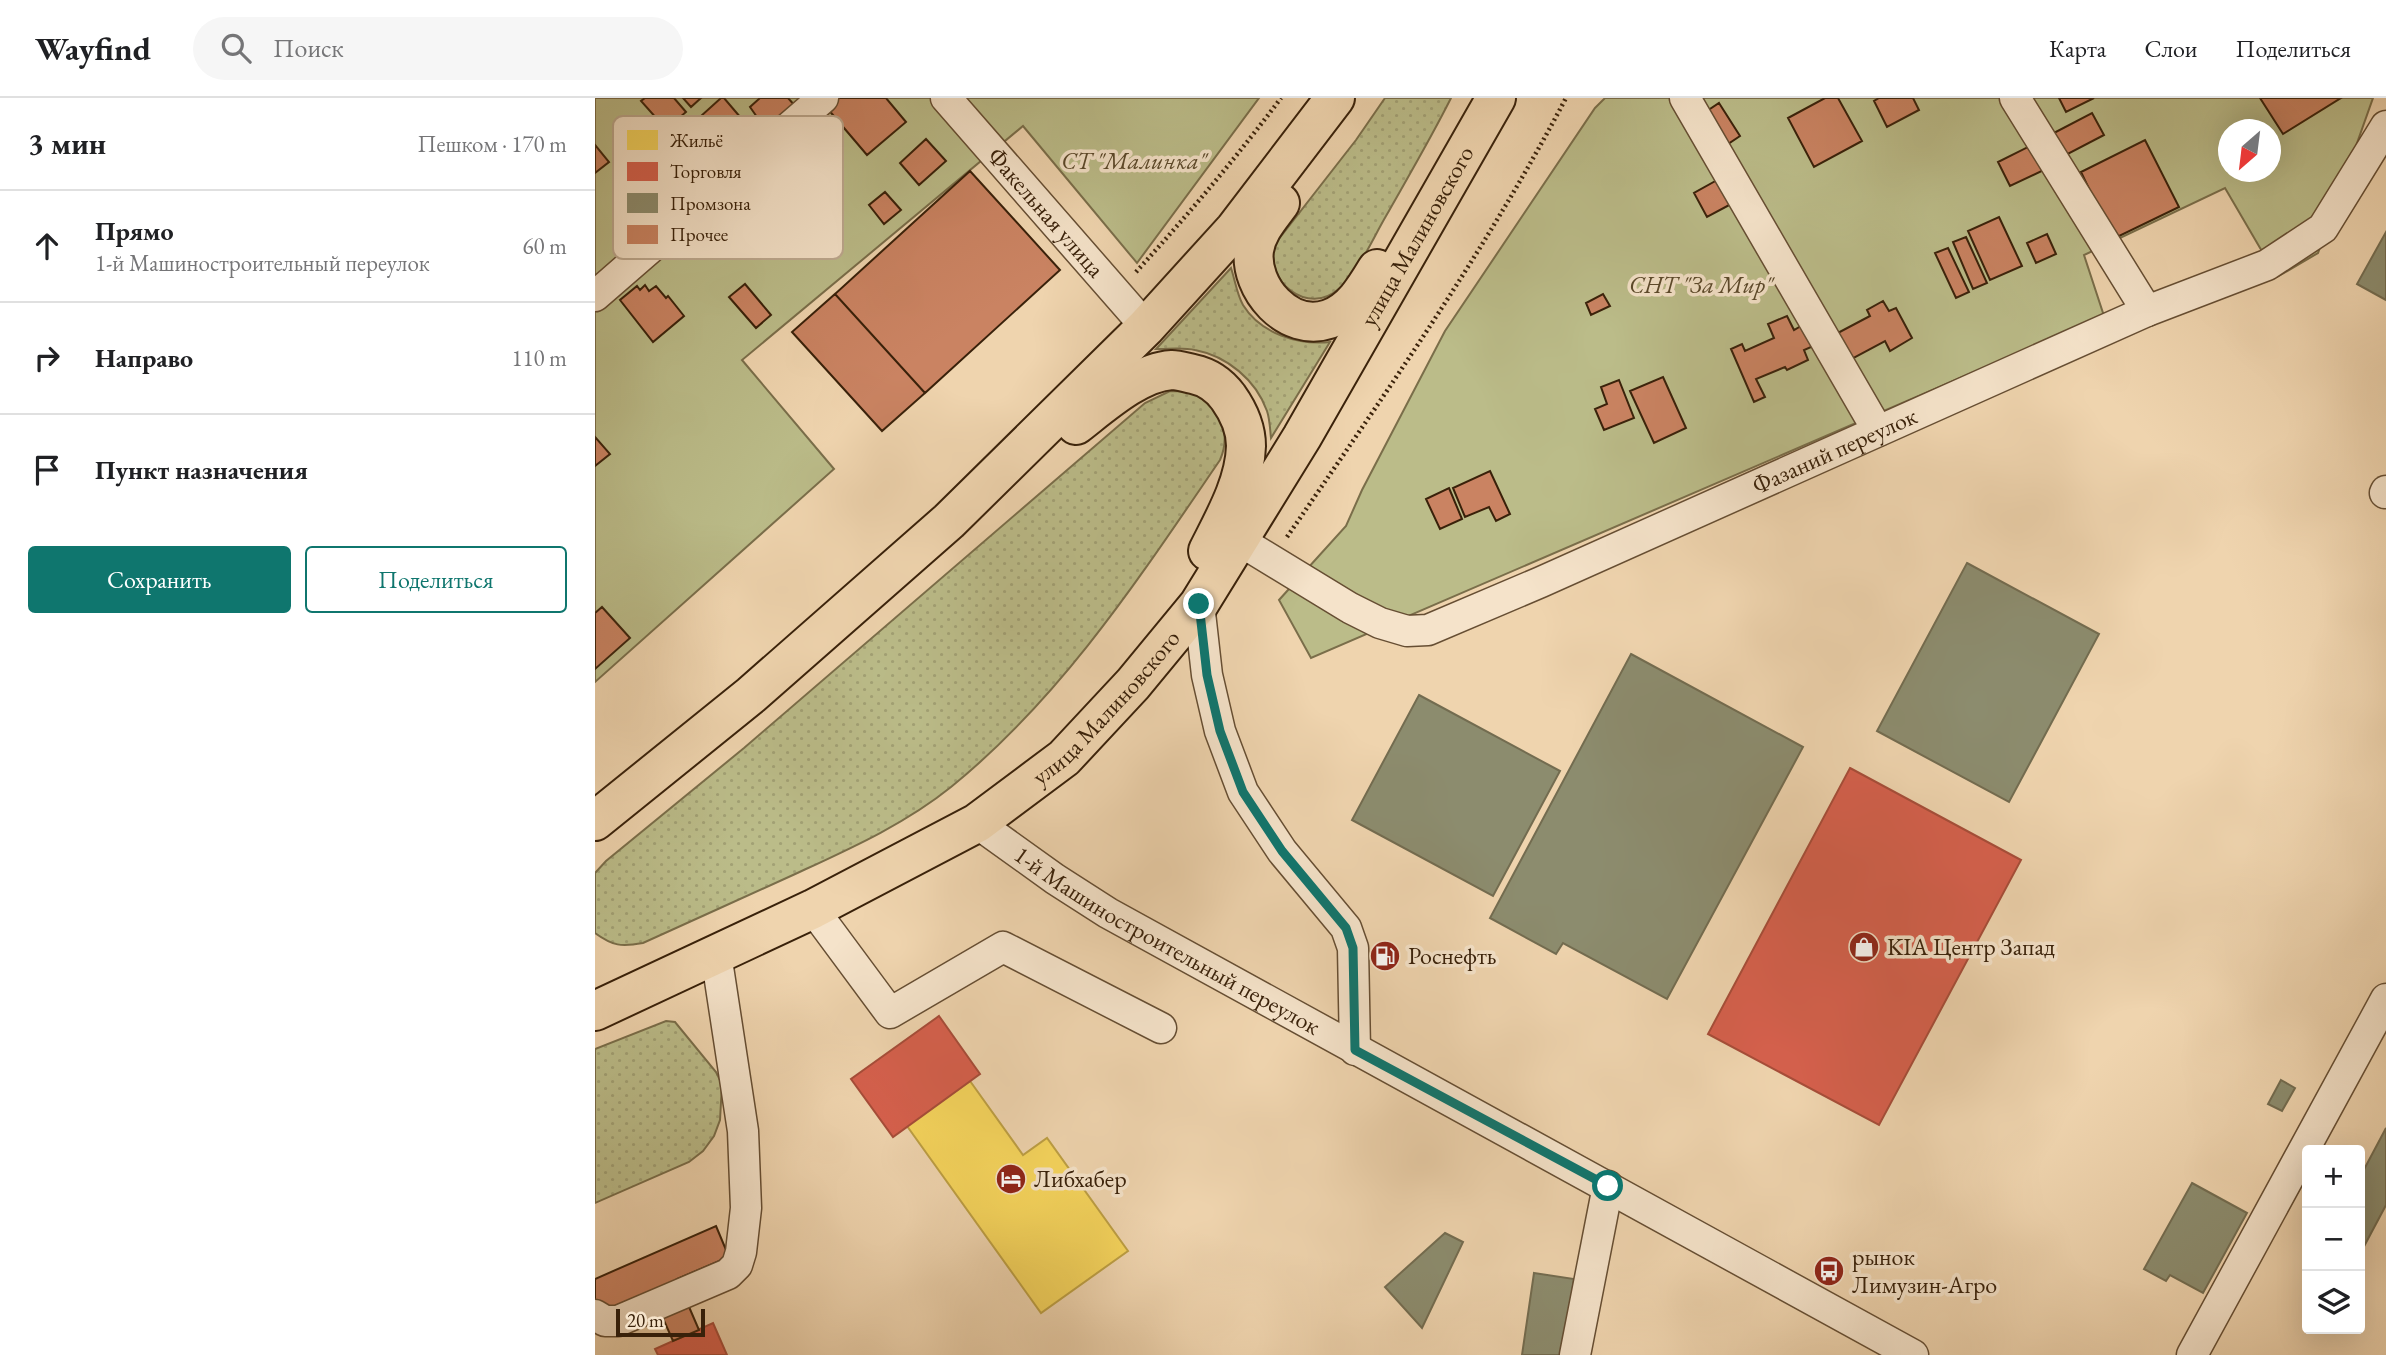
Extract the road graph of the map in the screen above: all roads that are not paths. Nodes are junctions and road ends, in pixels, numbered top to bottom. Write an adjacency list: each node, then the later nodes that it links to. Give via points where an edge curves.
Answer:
1 (823, 98): 7 (street)
2 (946, 98): 13 (street, Факельная улица)
3 (1496, 98): 9 (highway, улица Малиновского)
4 (1685, 98): 14 (street)
5 (2015, 98): 12 (street)
6 (1331, 102): 9 (highway, via 1346,115 1260,230 1254,249 1254,270 1261,289 1273,304 1308,321 1328,319 1363,293 1436,171); 13 (highway, via 1235,229)
7 (802, 116)
8 (2386, 126): 12 (street, Фазаний переулок, via 2323,228 2267,265)
9 (1478, 133): 16 (highway, улица Малиновского)
10 (638, 259): 11 (street)
11 (595, 296)
12 (2147, 312): 14 (street, Фазаний переулок)
13 (1146, 327): 15 (highway)
14 (1878, 431): 16 (street, Фазаний переулок, via 1428,630 1407,631 1380,623)
15 (949, 521): 18 (highway, via 1145,377 1173,370 1203,376 1222,389 1243,423 1244,464 1232,501); 19 (highway, via 751,695)
16 (1255, 551): 17 (highway, улица Малиновского)
17 (1199, 604): 18 (highway, улица Малиновского); 28 (street, via 1207,675 1220,731 1243,792 1282,851 1346,928 1353,948)
18 (1163, 645): 20 (highway, улица Малиновского, via 1064,758)
19 (595, 821)
20 (977, 822): 21 (highway, улица Малиновского); 28 (street, 1-й Машиностроительный переулок, via 1108,913)
21 (813, 909): 22 (highway, улица Малиновского); 27 (street, via 890,1013 1003,947)
22 (716, 954): 24 (highway, улица Малиновского); 30 (street, via 743,1131 746,1208 737,1265 728,1274 618,1321)
23 (595, 982): 24 (highway)
24 (641, 990): 26 (highway, улица Малиновского)
25 (2386, 999): 33 (street)
26 (595, 1011)
27 (1161, 1028)
28 (1355, 1050): 29 (street, 1-й Машиностроительный переулок)
29 (1608, 1186): 31 (street); 32 (street, 1-й Машиностроительный переулок)
30 (595, 1315)
31 (1575, 1355)
32 (1913, 1355)
33 (2192, 1355)

